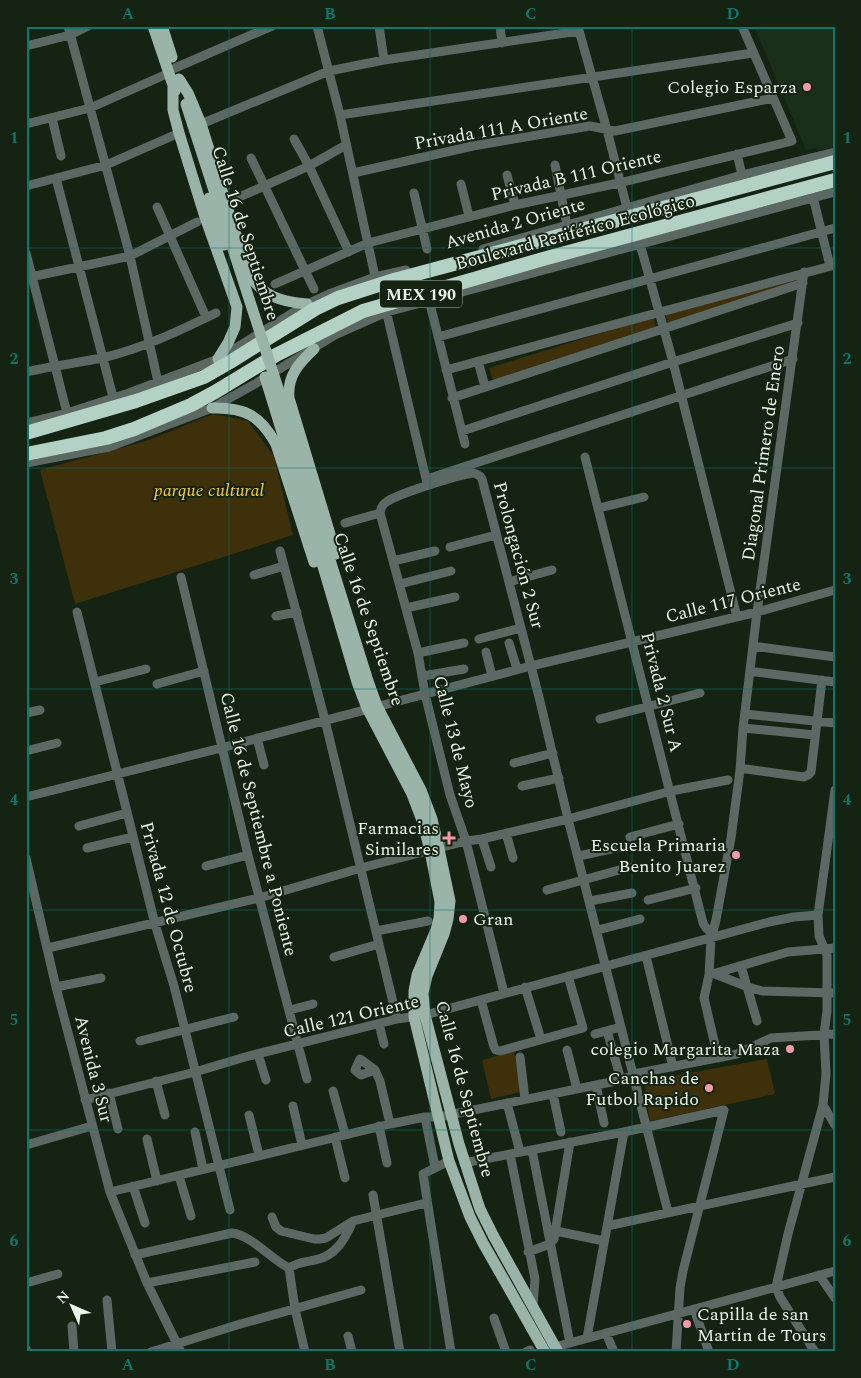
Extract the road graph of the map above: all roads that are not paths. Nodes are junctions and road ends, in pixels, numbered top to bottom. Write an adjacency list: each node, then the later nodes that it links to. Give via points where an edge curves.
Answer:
1 (88, 26): 11 (street)
2 (153, 26): 17 (main road, Calle 16 de Septiembre)
3 (162, 26): 17 (main road, Calle 16 de Septiembre)
4 (272, 26): 10 (street)
5 (317, 26): 16 (street)
6 (379, 26): 15 (street)
7 (500, 26): 12 (street)
8 (742, 26): 14 (street)
9 (578, 29): 12 (street); 18 (street)
10 (256, 30): 17 (street)
11 (69, 31): 13 (street); 20 (street)
12 (502, 43): 15 (street)
13 (26, 46)
14 (754, 53): 18 (street); 19 (street)
15 (384, 60): 16 (street)
16 (329, 70): 21 (street); 24 (street)
17 (174, 76): 20 (street); 24 (main road, via 188,93); 26 (main road, via 173,110); 130 (main road, Calle 16 de Septiembre, bridge, via 288,450)
18 (592, 76): 21 (street); 25 (street)
19 (773, 98): 25 (street, Privada 111 A Oriente); 30 (street, Privada B 111 Oriente, via 792,140)
20 (90, 108): 22 (street); 34 (street)
21 (340, 115): 28 (street)
22 (52, 118): 23 (street); 31 (street)
23 (26, 124)
24 (200, 124): 50 (main road)
25 (607, 130): 37 (street, Privada 111 A Oriente, via 590,126 473,146); 42 (street)
26 (179, 133): 34 (street); 89 (main road, via 237,307 236,327)
27 (294, 139): 36 (street)
28 (346, 145): 36 (street); 37 (street)
29 (835, 152): 39 (street, Avenida 2 Oriente)
30 (737, 154): 39 (street); 42 (street, Privada B 111 Oriente)
31 (61, 156)
32 (251, 158): 45 (street)
33 (835, 162): 73 (highway, Boulevard Periférico Ecológico / MEX 190)
34 (106, 165): 40 (street); 66 (street)
35 (554, 165): 48 (street)
36 (309, 166): 45 (street); 64 (street)
37 (353, 173): 61 (street)
38 (507, 175): 51 (street)
39 (742, 175): 53 (street, Avenida 2 Oriente)
40 (56, 178): 44 (street); 67 (street)
41 (835, 180): 79 (highway, Boulevard Periférico Ecológico / MEX 190, via 543,259)
42 (619, 183): 48 (street, Privada B 111 Oriente); 53 (street)
43 (461, 184): 54 (street)
44 (26, 186)
45 (264, 187): 50 (street); 69 (street)
46 (835, 192): 49 (street)
47 (414, 193): 58 (street)
48 (561, 194): 51 (street, Privada B 111 Oriente); 55 (street)
49 (812, 197): 59 (street); 62 (street)
50 (226, 203): 78 (main road, via 252,280 272,297)
51 (515, 205): 54 (street, Privada B 111 Oriente)
52 (157, 207): 60 (street)
53 (627, 208): 73 (street, Avenida 2 Oriente)
54 (469, 216): 58 (street, Privada B 111 Oriente)
55 (566, 220)
56 (197, 222): 60 (street)
57 (835, 228): 59 (street)
58 (422, 229): 61 (street, Privada B 111 Oriente); 63 (street)
59 (822, 231): 68 (street); 72 (street)
60 (169, 236): 66 (street); 82 (street)
61 (368, 243): 64 (street, Privada B 111 Oriente); 73 (street)
62 (640, 244): 72 (street); 77 (street)
63 (427, 249)
64 (349, 252): 69 (street, Privada B 111 Oriente)
65 (26, 254): 71 (street)
66 (130, 256): 67 (street); 86 (street)
67 (80, 266): 71 (street); 88 (street)
68 (832, 266): 70 (street)
69 (304, 270): 75 (street, Privada B 111 Oriente); 76 (street)
70 (804, 272): 74 (street, Diagonal Primero de Enero); 80 (street)
71 (29, 278): 93 (street)
72 (649, 279): 80 (street); 85 (street)
73 (376, 281): 78 (street, Avenida 2 Oriente, via 347,286); 105 (highway, Boulevard Periférico Ecológico / MEX 190, via 315,309 204,377)
74 (803, 283): 83 (street, Diagonal Primero de Enero); 84 (street)
75 (275, 284)
76 (314, 289)
77 (429, 300): 79 (street); 85 (street)
78 (307, 304): 89 (street, Avenida 2 Oriente)
79 (386, 308): 87 (street); 107 (highway, Boulevard Periférico Ecológico / MEX 190, via 363,312 331,326 191,405 134,429); 110 (street)
80 (659, 312): 84 (street); 91 (street)
81 (216, 313): 82 (street)
82 (206, 318): 86 (street)
83 (798, 323): 90 (street, Diagonal Primero de Enero); 92 (street)
84 (663, 329): 92 (street); 97 (street)
85 (438, 337): 94 (street)
86 (149, 344): 88 (street); 96 (street)
87 (314, 349): 101 (street); 130 (main road, via 294,371 289,383 289,398 341,572)
88 (102, 358): 93 (street); 99 (street)
89 (218, 359): 96 (street, Avenida 2 Oriente)
90 (793, 359): 98 (street); 133 (street, Diagonal Primero de Enero)
91 (478, 361): 94 (street); 97 (street)
92 (673, 362): 98 (street); 104 (street)
93 (55, 366): 95 (street); 102 (street)
94 (446, 370): 100 (street)
95 (26, 372)
96 (158, 382): 99 (street, Avenida 2 Oriente)
97 (485, 387): 100 (street)
98 (681, 395): 110 (street); 135 (street)
99 (113, 397): 102 (street, Avenida 2 Oriente)
100 (452, 398): 104 (street)
101 (212, 408): 109 (street, via 109,447); 130 (main road, via 226,407 250,414 268,430 276,444 318,575)
102 (67, 413): 103 (street, Avenida 2 Oriente)
103 (26, 423)
104 (462, 432): 106 (street)
105 (26, 433)
106 (465, 444)
107 (26, 454)
108 (585, 456): 112 (street, Privada 2 Sur A)
109 (26, 463)
110 (427, 482): 113 (street, via 388,501); 115 (street, Prolongación 2 Sur, via 474,473 480,476)
111 (644, 497): 112 (street)
112 (599, 508): 138 (street, Privada 2 Sur A)
113 (380, 513): 114 (street); 119 (street, Calle 13 de Mayo)
114 (345, 523)
115 (496, 535): 116 (street); 125 (street, Prolongación 2 Sur)
116 (450, 547)
117 (280, 551): 120 (street)
118 (435, 551): 119 (street)
119 (393, 561): 126 (street, Calle 13 de Mayo)
120 (284, 566): 123 (street); 132 (street)
121 (552, 570): 125 (street)
122 (450, 571): 126 (street)
123 (254, 575)
124 (181, 576): 149 (street, Calle 16 de Septiembre a Poniente)
125 (509, 582): 136 (street, Prolongación 2 Sur)
126 (400, 584): 129 (street, Calle 13 de Mayo)
127 (835, 590): 133 (street, Calle 117 Oriente)
128 (455, 597): 129 (street)
129 (406, 608): 143 (street, Calle 13 de Mayo)
130 (341, 609): 160 (main road, Calle 16 de Septiembre, via 367,678)
131 (77, 612): 154 (street, Privada 12 de Octubre)
132 (296, 612): 134 (street); 165 (street)
133 (757, 612): 135 (street, Calle 117 Oriente); 141 (street, Diagonal Primero de Enero)
134 (276, 616)
135 (737, 617): 138 (street, Calle 117 Oriente)
136 (521, 628): 137 (street); 145 (street, Prolongación 2 Sur)
137 (479, 639)
138 (632, 642): 145 (street, Calle 117 Oriente); 159 (street, Privada 2 Sur A)
139 (464, 643): 143 (street)
140 (509, 643): 148 (street)
141 (753, 646): 144 (street); 163 (street, Diagonal Primero de Enero)
142 (486, 652): 152 (street)
143 (418, 653): 151 (street, Calle 13 de Mayo)
144 (835, 657)
145 (531, 666): 148 (street, Calle 117 Oriente); 174 (street, Prolongación 2 Sur)
146 (464, 668): 151 (street)
147 (146, 669): 154 (street)
148 (517, 669): 152 (street, Calle 117 Oriente)
149 (204, 671): 156 (street); 172 (street, Calle 16 de Septiembre a Poniente)
150 (756, 672): 153 (street)
151 (423, 676): 158 (street, Calle 13 de Mayo)
152 (492, 676): 158 (street, Calle 117 Oriente)
153 (822, 680): 155 (street); 166 (street)
154 (95, 682): 178 (street, Privada 12 de Octubre)
155 (835, 682)
156 (157, 684)
157 (700, 693): 159 (street)
158 (426, 694): 160 (street, Calle 117 Oriente); 193 (street, Calle 13 de Mayo, via 450,795)
159 (649, 706): 164 (street); 182 (street, Privada 2 Sur A)
160 (372, 707): 165 (street, Calle 117 Oriente); 196 (main road, Calle 16 de Septiembre, via 421,790 432,819)
161 (40, 710): 162 (street)
162 (26, 713)
163 (745, 714): 166 (street); 168 (street, Diagonal Primero de Enero)
164 (600, 719)
165 (325, 720): 170 (street, Calle 117 Oriente); 204 (street)
166 (817, 722): 167 (street); 169 (street)
167 (834, 724)
168 (744, 728): 169 (street); 218 (street, Diagonal Primero de Enero, via 731,838)
169 (815, 735): 177 (street, via 811,772 804,777)
170 (257, 738): 172 (street, Calle 117 Oriente); 176 (street)
171 (57, 742): 173 (street)
172 (221, 748): 178 (street, Calle 117 Oriente); 197 (street, Calle 16 de Septiembre a Poniente)
173 (26, 751)
174 (553, 754): 175 (street); 179 (street, Prolongación 2 Sur)
175 (514, 763)
176 (264, 765)
177 (746, 769)
178 (118, 774): 183 (street, Calle 117 Oriente); 185 (street, Privada 12 de Octubre)
179 (560, 778): 181 (street); 186 (street, Prolongación 2 Sur)
180 (728, 780): 182 (street)
181 (522, 786)
182 (671, 791): 186 (street); 187 (street, Privada 2 Sur A)
183 (26, 796)
184 (834, 796): 212 (street)
185 (127, 813): 188 (street); 190 (street, Privada 12 de Octubre)
186 (568, 819): 189 (street); 198 (street, Prolongación 2 Sur)
187 (679, 824): 191 (street); 206 (street, Privada 2 Sur A)
188 (78, 826)
189 (506, 833): 192 (street); 200 (street)
190 (134, 837): 195 (street); 215 (street, Privada 12 de Octubre)
191 (630, 837)
192 (482, 839): 193 (street); 202 (street)
193 (466, 841): 196 (street); 232 (street, Calle 13 de Mayo)
194 (624, 846): 198 (street)
195 (87, 848)
196 (435, 850): 204 (street); 237 (main road, Calle 16 de Septiembre, via 450,901 444,934 427,976)
197 (248, 855): 201 (street); 209 (street, Calle 16 de Septiembre a Poniente)
198 (579, 856): 205 (street, Prolongación 2 Sur)
199 (26, 858): 220 (street, Avenida 3 Sur)
200 (513, 858)
201 (206, 866)
202 (491, 867)
203 (630, 867): 205 (street)
204 (361, 868): 209 (street); 217 (street)
205 (585, 880): 207 (street); 211 (street, Prolongación 2 Sur)
206 (696, 888): 210 (street); 218 (street, Privada 2 Sur A, via 704,923)
207 (547, 890)
208 (632, 892): 211 (street)
209 (259, 898): 215 (street); 236 (street, Calle 16 de Septiembre a Poniente)
210 (648, 900)
211 (590, 901): 216 (street, Prolongación 2 Sur)
212 (818, 915): 218 (street, Calle 121 Oriente, via 768,922); 221 (street, via 819,936)
213 (640, 919): 216 (street)
214 (428, 921): 217 (street)
215 (155, 924): 220 (street); 243 (street, Privada 12 de Octubre)
216 (598, 930): 224 (street, Prolongación 2 Sur)
217 (376, 931): 219 (street)
218 (711, 936): 222 (street, Calle 121 Oriente); 226 (street, Diagonal Primero de Enero)
219 (379, 944): 223 (street); 239 (street)
220 (48, 948): 229 (street, Avenida 3 Sur)
221 (830, 948): 225 (street, via 788,952); 233 (street, via 827,955)
222 (646, 956): 224 (street, Calle 121 Oriente); 256 (street)
223 (334, 957)
224 (606, 966): 227 (street, Calle 121 Oriente); 242 (street, Prolongación 2 Sur)
225 (741, 966): 226 (street); 231 (street)
226 (712, 975): 231 (street); 255 (street, Diagonal Primero de Enero, via 704,998)
227 (568, 976): 230 (street, Calle 121 Oriente); 248 (street, via 583,1028)
228 (101, 978): 229 (street)
229 (56, 987): 271 (street, Avenida 3 Sur)
230 (525, 987): 232 (street, Calle 121 Oriente); 248 (street)
231 (748, 987): 233 (street); 240 (street)
232 (504, 993): 234 (street, Calle 121 Oriente)
233 (831, 994): 246 (street)
234 (481, 1000): 237 (street, Calle 121 Oriente); 248 (street, via 496,1050)
235 (314, 1004): 236 (street)
236 (290, 1010): 250 (street, Calle 16 de Septiembre a Poniente)
237 (420, 1016): 239 (street, Calle 121 Oriente); 276 (main road, Calle 16 de Septiembre); 279 (main road, Calle 16 de Septiembre)
238 (234, 1017): 243 (street)
239 (397, 1019): 241 (street, Calle 121 Oriente)
240 (757, 1021)
241 (379, 1024): 250 (street, Calle 121 Oriente); 251 (street)
242 (621, 1027): 244 (street); 259 (street, Prolongación 2 Sur)
243 (184, 1030): 249 (street); 258 (street, Privada 12 de Octubre)
244 (607, 1031): 245 (street); 263 (street)
245 (595, 1034)
246 (824, 1034): 247 (street); 255 (street, via 778,1037); 260 (street)
247 (835, 1034)
248 (541, 1039)
249 (140, 1041)
250 (299, 1044): 253 (street, Calle 121 Oriente); 261 (street, Calle 16 de Septiembre a Poniente)
251 (384, 1044)
252 (567, 1050): 266 (street)
253 (258, 1054): 258 (street, Calle 121 Oriente); 262 (street)
254 (520, 1057): 270 (street)
255 (718, 1058): 256 (street)
256 (673, 1067): 259 (street)
257 (375, 1070): 280 (street)
258 (195, 1072): 264 (street, Calle 121 Oriente); 303 (street, Privada 12 de Octubre)
259 (634, 1074): 263 (street); 284 (street, Prolongación 2 Sur)
260 (830, 1075): 273 (street)
261 (307, 1079)
262 (266, 1080)
263 (621, 1080): 265 (street)
264 (156, 1081): 268 (street, Calle 121 Oriente); 277 (street)
265 (596, 1085): 266 (street); 281 (street)
266 (577, 1089): 269 (street)
267 (333, 1091): 290 (street)
268 (109, 1093): 271 (street, Calle 121 Oriente); 286 (street)
269 (553, 1094): 270 (street); 288 (street)
270 (525, 1099): 272 (street)
271 (85, 1100): 282 (street, Avenida 3 Sur)
272 (507, 1103): 276 (street); 297 (street)
273 (822, 1105): 285 (street); 310 (street)
274 (292, 1106): 295 (street)
275 (249, 1114): 299 (street)
276 (451, 1114): 279 (street); 302 (main road, Calle 16 de Septiembre)
277 (165, 1115)
278 (425, 1117): 279 (street); 280 (street); 304 (street)
279 (439, 1117): 300 (main road, Calle 16 de Septiembre)
280 (390, 1124): 283 (street)
281 (604, 1124)
282 (92, 1126): 294 (street); 312 (street, Avenida 3 Sur)
283 (379, 1126): 290 (street); 301 (street)
284 (646, 1126): 289 (street); 315 (street, via 724,1110); 317 (street, Prolongación 2 Sur)
285 (835, 1126)
286 (118, 1129)
287 (194, 1132): 305 (street)
288 (561, 1132)
289 (624, 1132): 293 (street); 323 (street)
290 (345, 1134): 291 (street)
291 (335, 1137): 295 (street); 308 (street)
292 (147, 1139): 309 (street)
293 (570, 1142): 296 (street); 324 (street)
294 (26, 1145)
295 (302, 1145): 299 (street)
296 (532, 1150): 297 (street); 324 (street)
297 (520, 1152): 298 (street)
298 (510, 1154): 302 (street); 327 (street)
299 (258, 1156): 303 (street)
300 (449, 1161): 304 (street); 351 (main road, Calle 16 de Septiembre, via 478,1234)
301 (388, 1163)
302 (464, 1163): 340 (main road, Calle 16 de Septiembre, via 484,1218)
303 (219, 1164): 305 (street); 316 (street, Privada 12 de Octubre)
304 (435, 1167): 314 (street, via 423,1174)
305 (203, 1169): 306 (street)
306 (179, 1176): 309 (street); 319 (street)
307 (835, 1177): 310 (street)
308 (345, 1178)
309 (157, 1181): 311 (street)
310 (800, 1185): 315 (street); 336 (street)
311 (133, 1186): 312 (street); 322 (street)
312 (110, 1192): 328 (street, Avenida 3 Sur)
313 (373, 1195): 318 (street)
314 (426, 1203): 318 (street); 359 (street)
315 (700, 1207): 317 (street); 343 (street, via 680,1288)
316 (230, 1210)
317 (668, 1212): 323 (street)
318 (376, 1214): 321 (street); 358 (street)
319 (191, 1216)
320 (272, 1217): 321 (street, via 281,1231 314,1239 326,1238)
321 (353, 1222): 330 (street, via 333,1253)
322 (145, 1223)
323 (607, 1226): 325 (street)
324 (552, 1230): 325 (street); 326 (street)
325 (604, 1241): 348 (street)
326 (550, 1244): 327 (street); 350 (street)
327 (528, 1252): 340 (street, via 535,1279)
328 (135, 1255): 330 (street, via 232,1232); 335 (street, Avenida 3 Sur)
329 (255, 1262): 335 (street)
330 (289, 1268): 341 (street)
331 (835, 1271): 333 (street)
332 (58, 1274): 334 (street)
333 (819, 1276): 336 (street); 338 (street)
334 (26, 1283)
335 (147, 1283): 349 (street, Avenida 3 Sur)
336 (776, 1287): 342 (street); 364 (street)
337 (361, 1290): 341 (street)
338 (835, 1298)
339 (108, 1300): 353 (street)
340 (533, 1306): 351 (main road, Calle 16 de Septiembre)
341 (295, 1309): 349 (street); 356 (street)
342 (694, 1309): 343 (street); 363 (street)
343 (679, 1313): 346 (street); 362 (street)
344 (494, 1318): 360 (street)
345 (72, 1326): 352 (street)
346 (606, 1333): 348 (street); 361 (street)
347 (348, 1336): 357 (street)
348 (587, 1338): 350 (street)
349 (177, 1342): 354 (street); 355 (street, Avenida 3 Sur)
350 (570, 1343): 351 (street)
351 (553, 1350)
352 (74, 1352)
353 (112, 1352)
354 (151, 1352)
355 (181, 1352)
356 (305, 1352)
357 (352, 1352)
358 (400, 1352)
359 (451, 1352)
360 (506, 1352)
361 (614, 1352)
362 (676, 1352)
363 (709, 1352)
364 (815, 1352)

